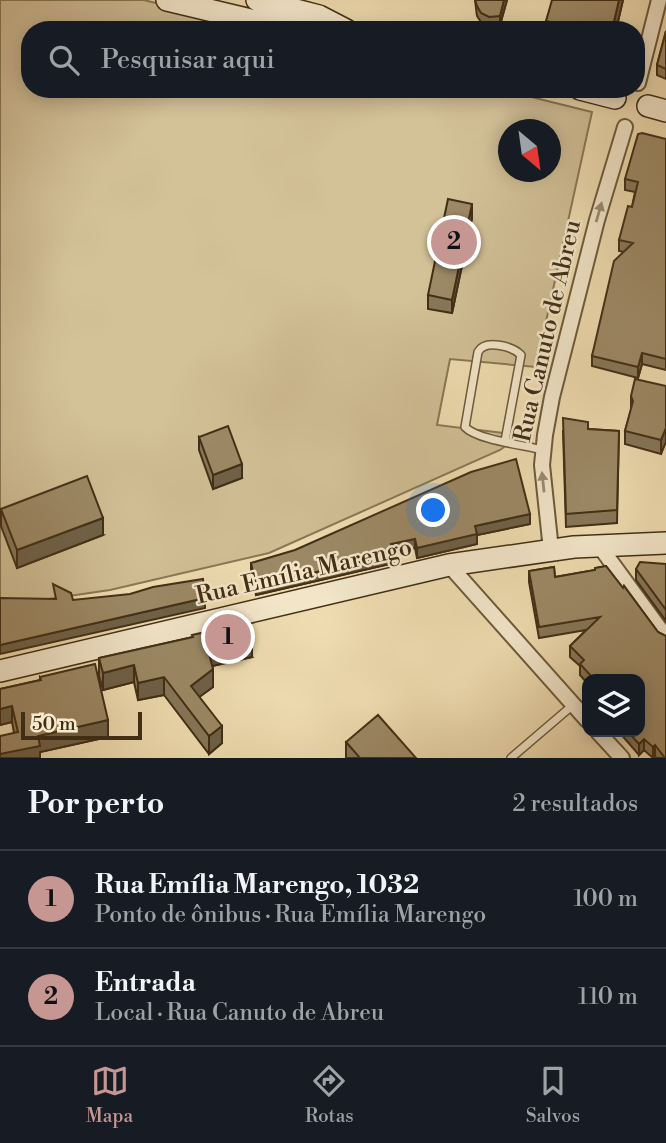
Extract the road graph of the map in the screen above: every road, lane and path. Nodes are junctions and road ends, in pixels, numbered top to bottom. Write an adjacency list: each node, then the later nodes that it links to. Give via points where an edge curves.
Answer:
1 (167, 0): 4 (main road)
2 (257, 0): 6 (main road)
3 (659, 0): 7 (street)
4 (239, 8): 5 (main road)
5 (271, 21)
6 (327, 21)
7 (645, 55)
8 (625, 127): 10 (street, Rua Canuto de Abreu, one-way to 8, via 552,397)
9 (505, 440): 9 (lane, via 464,427 481,346 515,349 522,355); 10 (lane)
10 (543, 450): 13 (street, Rua Canuto de Abreu, one-way to 10)
11 (666, 543): 12 (main road, Rua Emília Marengo)
12 (598, 544): 13 (main road, Rua Emília Marengo); 15 (street)
13 (551, 550): 14 (main road, Rua Emília Marengo)
14 (449, 565): 16 (main road, Rua Emília Marengo); 17 (street)
15 (666, 637)
16 (0, 671)
17 (574, 705): 18 (street); 21 (lane)
18 (582, 714)
19 (601, 737): 20 (street)
20 (614, 755)
21 (511, 758)

